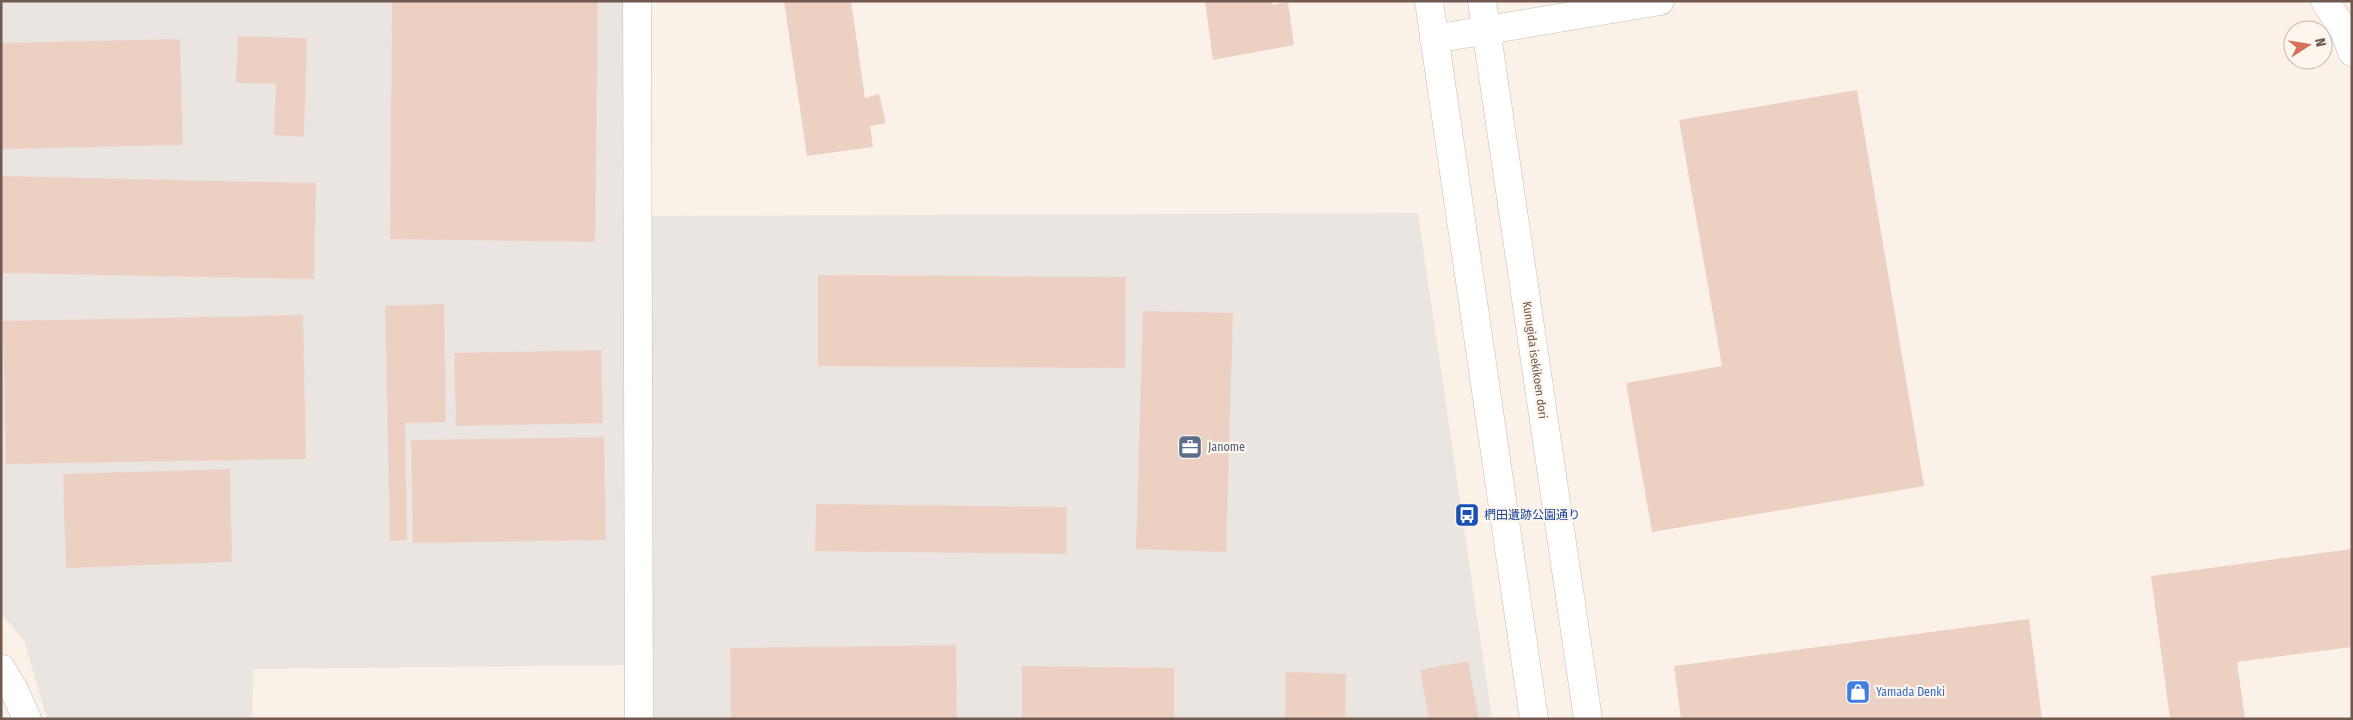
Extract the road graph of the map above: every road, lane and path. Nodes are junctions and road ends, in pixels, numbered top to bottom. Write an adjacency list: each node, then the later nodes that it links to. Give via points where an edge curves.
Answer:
1 (638, 1): 11 (street)
2 (1428, 1): 7 (street)
3 (1482, 1): 6 (street, Kunugida isekikoen dori)
4 (1660, 1): 6 (street)
5 (2325, 1): 8 (street, via 2344,30)
6 (1486, 30): 7 (street); 13 (street, Kunugida isekikoen dori)
7 (1434, 39): 12 (street)
8 (2352, 52)
9 (1, 668): 10 (street)
10 (27, 719)
11 (639, 719)
12 (1534, 719)
13 (1588, 719)

